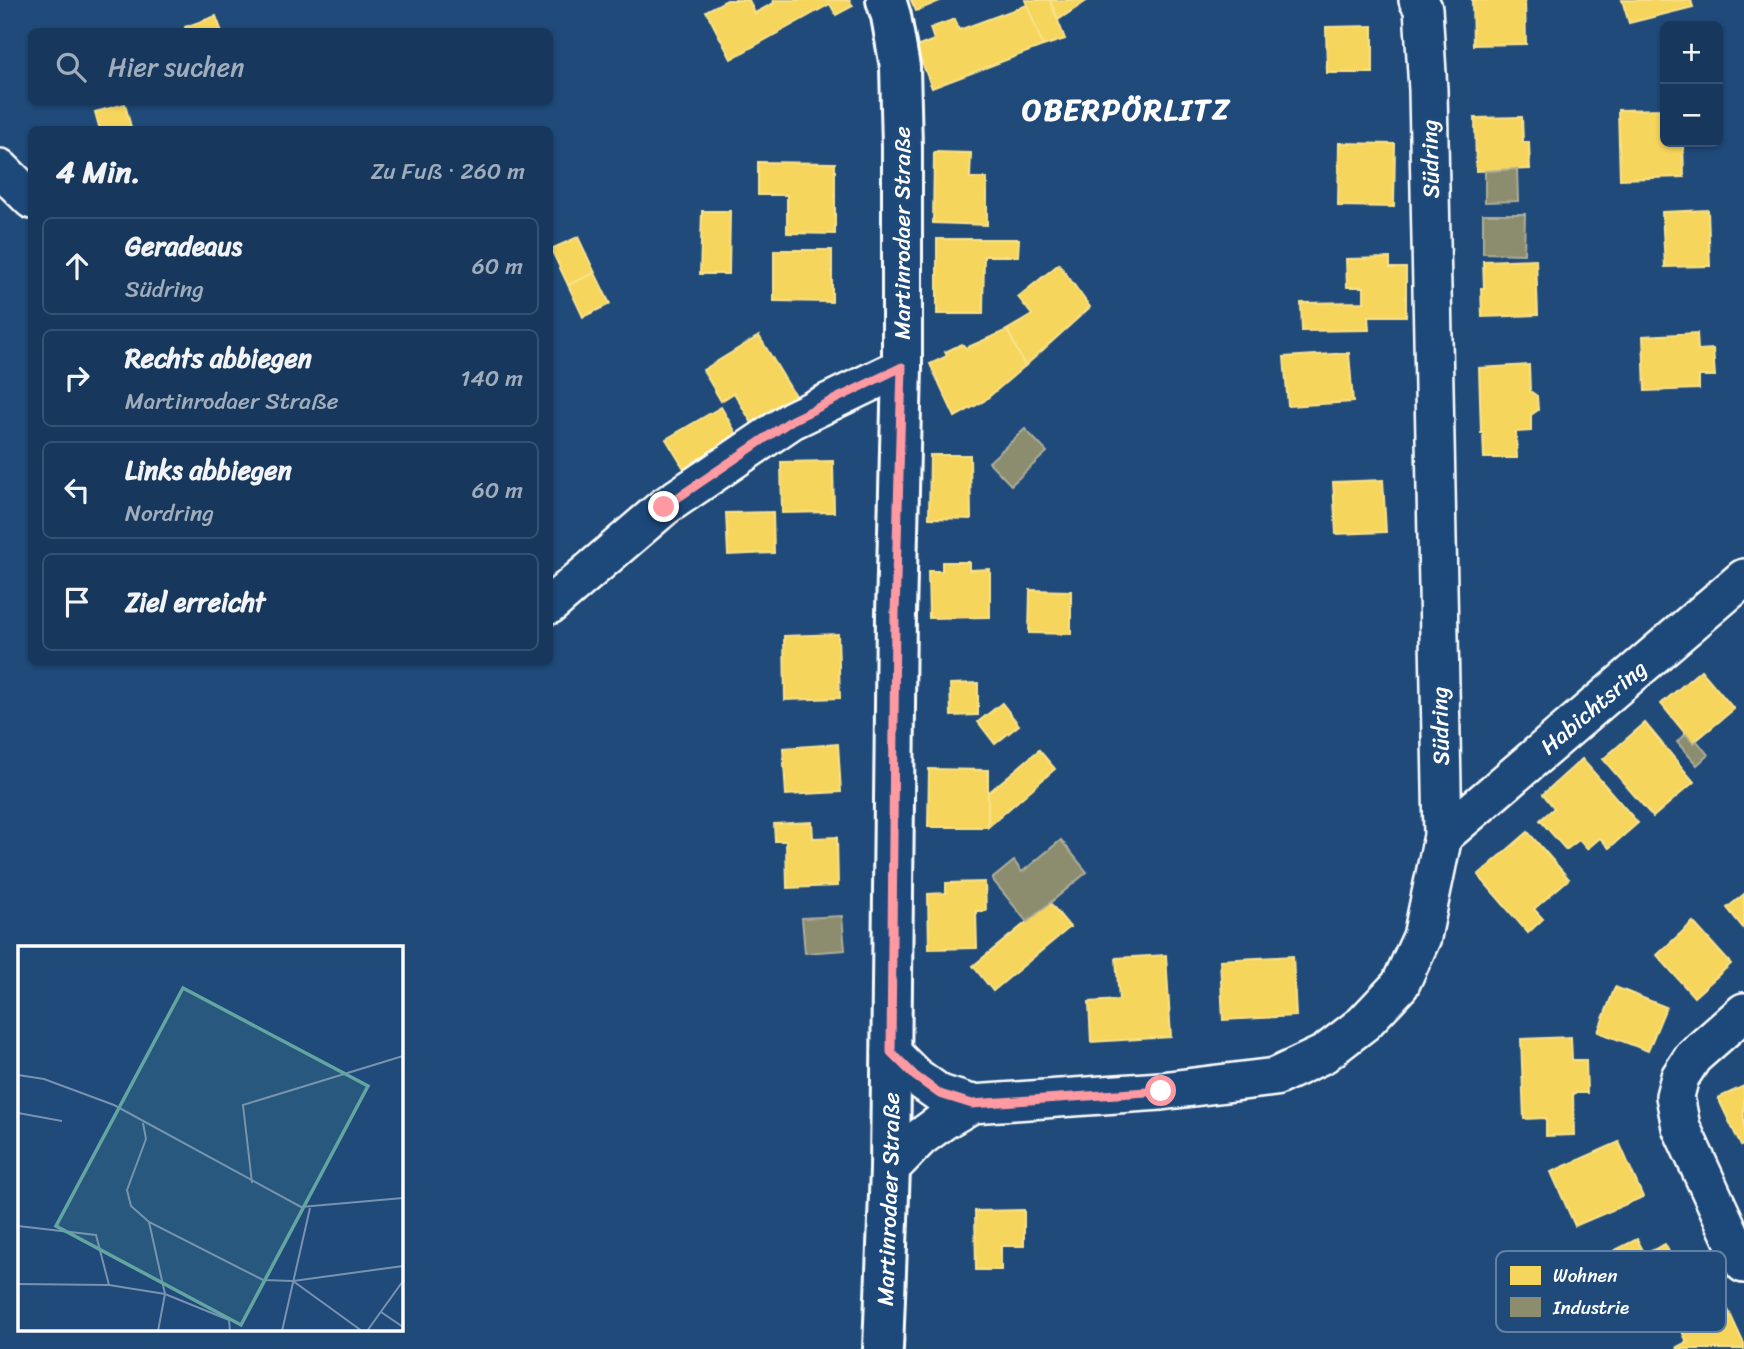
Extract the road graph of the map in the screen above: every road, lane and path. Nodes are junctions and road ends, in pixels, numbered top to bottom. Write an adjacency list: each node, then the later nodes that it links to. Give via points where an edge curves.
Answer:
1 (886, 0): 5 (street, Martinrodaer Straße, via 900,67)
2 (1418, 0): 8 (street, Südring, via 1423,8 1428,90)
3 (0, 168): 4 (street)
4 (28, 196)
5 (902, 367): 7 (street, via 792,420 664,507); 10 (street, Martinrodaer Straße)
6 (1744, 578): 8 (street, Habichtsring)
7 (553, 602)
8 (1443, 836): 11 (street, Südring, via 1422,937 1400,985 1364,1023 1324,1054 1275,1077 1161,1091)
9 (1744, 1012): 13 (street, via 1693,1057 1675,1096 1681,1127)
10 (891, 1052): 11 (street, Südring, via 940,1094); 12 (street, Martinrodaer Straße)
11 (972, 1104): 12 (street, Südring, via 921,1137)
12 (890, 1169): 14 (street, Martinrodaer Straße)
13 (1744, 1264)
14 (883, 1349)

